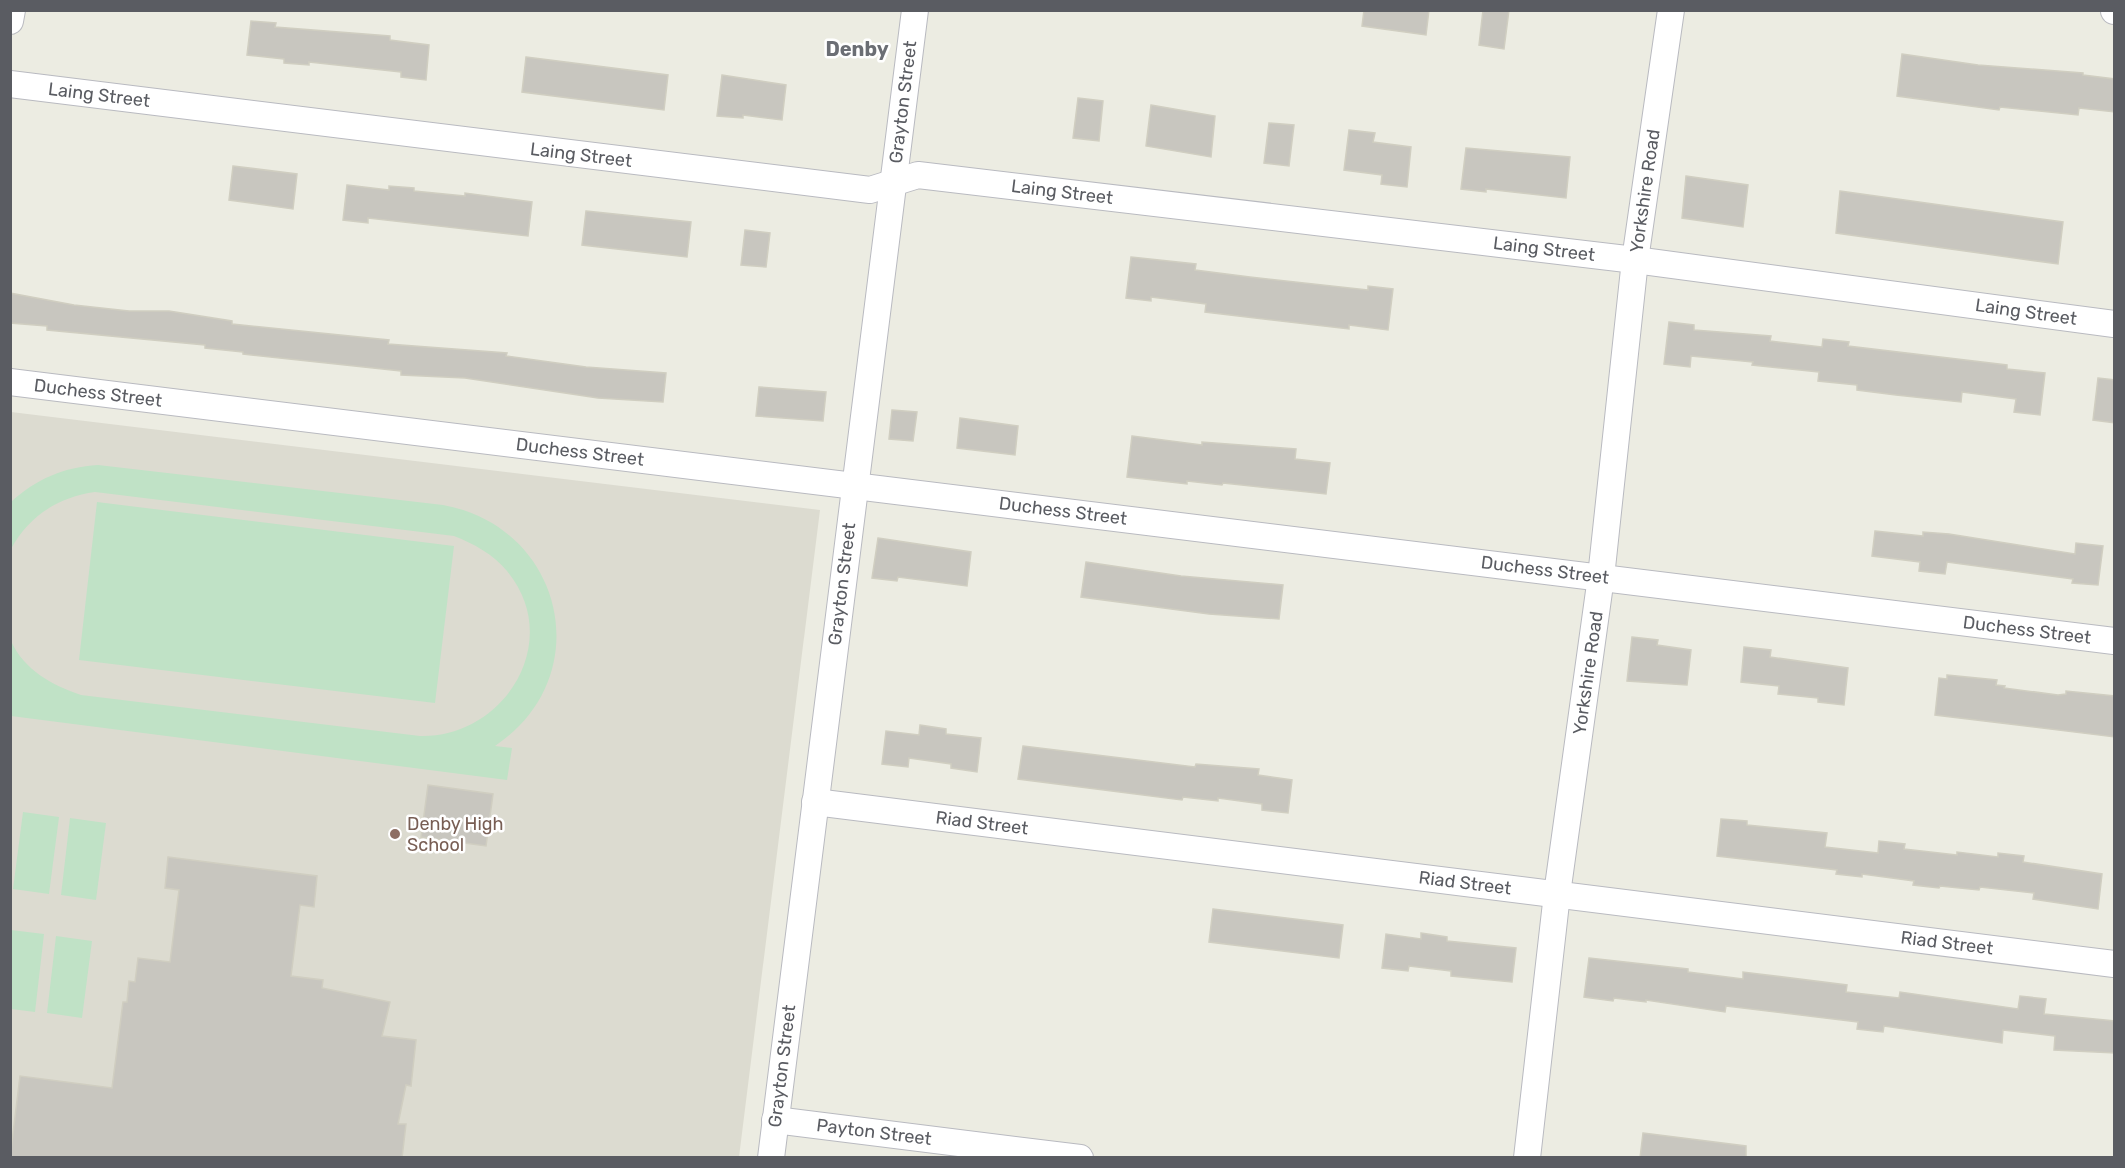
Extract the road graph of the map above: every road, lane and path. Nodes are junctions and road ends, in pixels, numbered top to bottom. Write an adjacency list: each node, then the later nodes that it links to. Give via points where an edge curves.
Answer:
1 (12, 10): 4 (street)
2 (915, 10): 6 (street, Grayton Street)
3 (1671, 10): 7 (street, Yorkshire Road)
4 (10, 21)
5 (10, 84): 6 (street, Laing Street, via 870,190)
6 (893, 183): 7 (street, Laing Street, via 918,175); 10 (street, Grayton Street)
7 (1635, 260): 8 (street, Laing Street); 11 (street, Yorkshire Road)
8 (2115, 324)
9 (10, 382): 10 (street, Duchess Street)
10 (855, 486): 11 (street, Duchess Street); 13 (street, Grayton Street)
11 (1601, 577): 12 (street, Duchess Street); 14 (street, Yorkshire Road)
12 (2115, 641)
13 (815, 802): 14 (street, Riad Street); 16 (street, Grayton Street)
14 (1557, 894): 15 (street, Riad Street); 19 (street, Yorkshire Road)
15 (2115, 964)
16 (775, 1120): 17 (street, Grayton Street); 18 (street, Payton Street)
17 (771, 1158)
18 (1080, 1158)
19 (1527, 1158)

